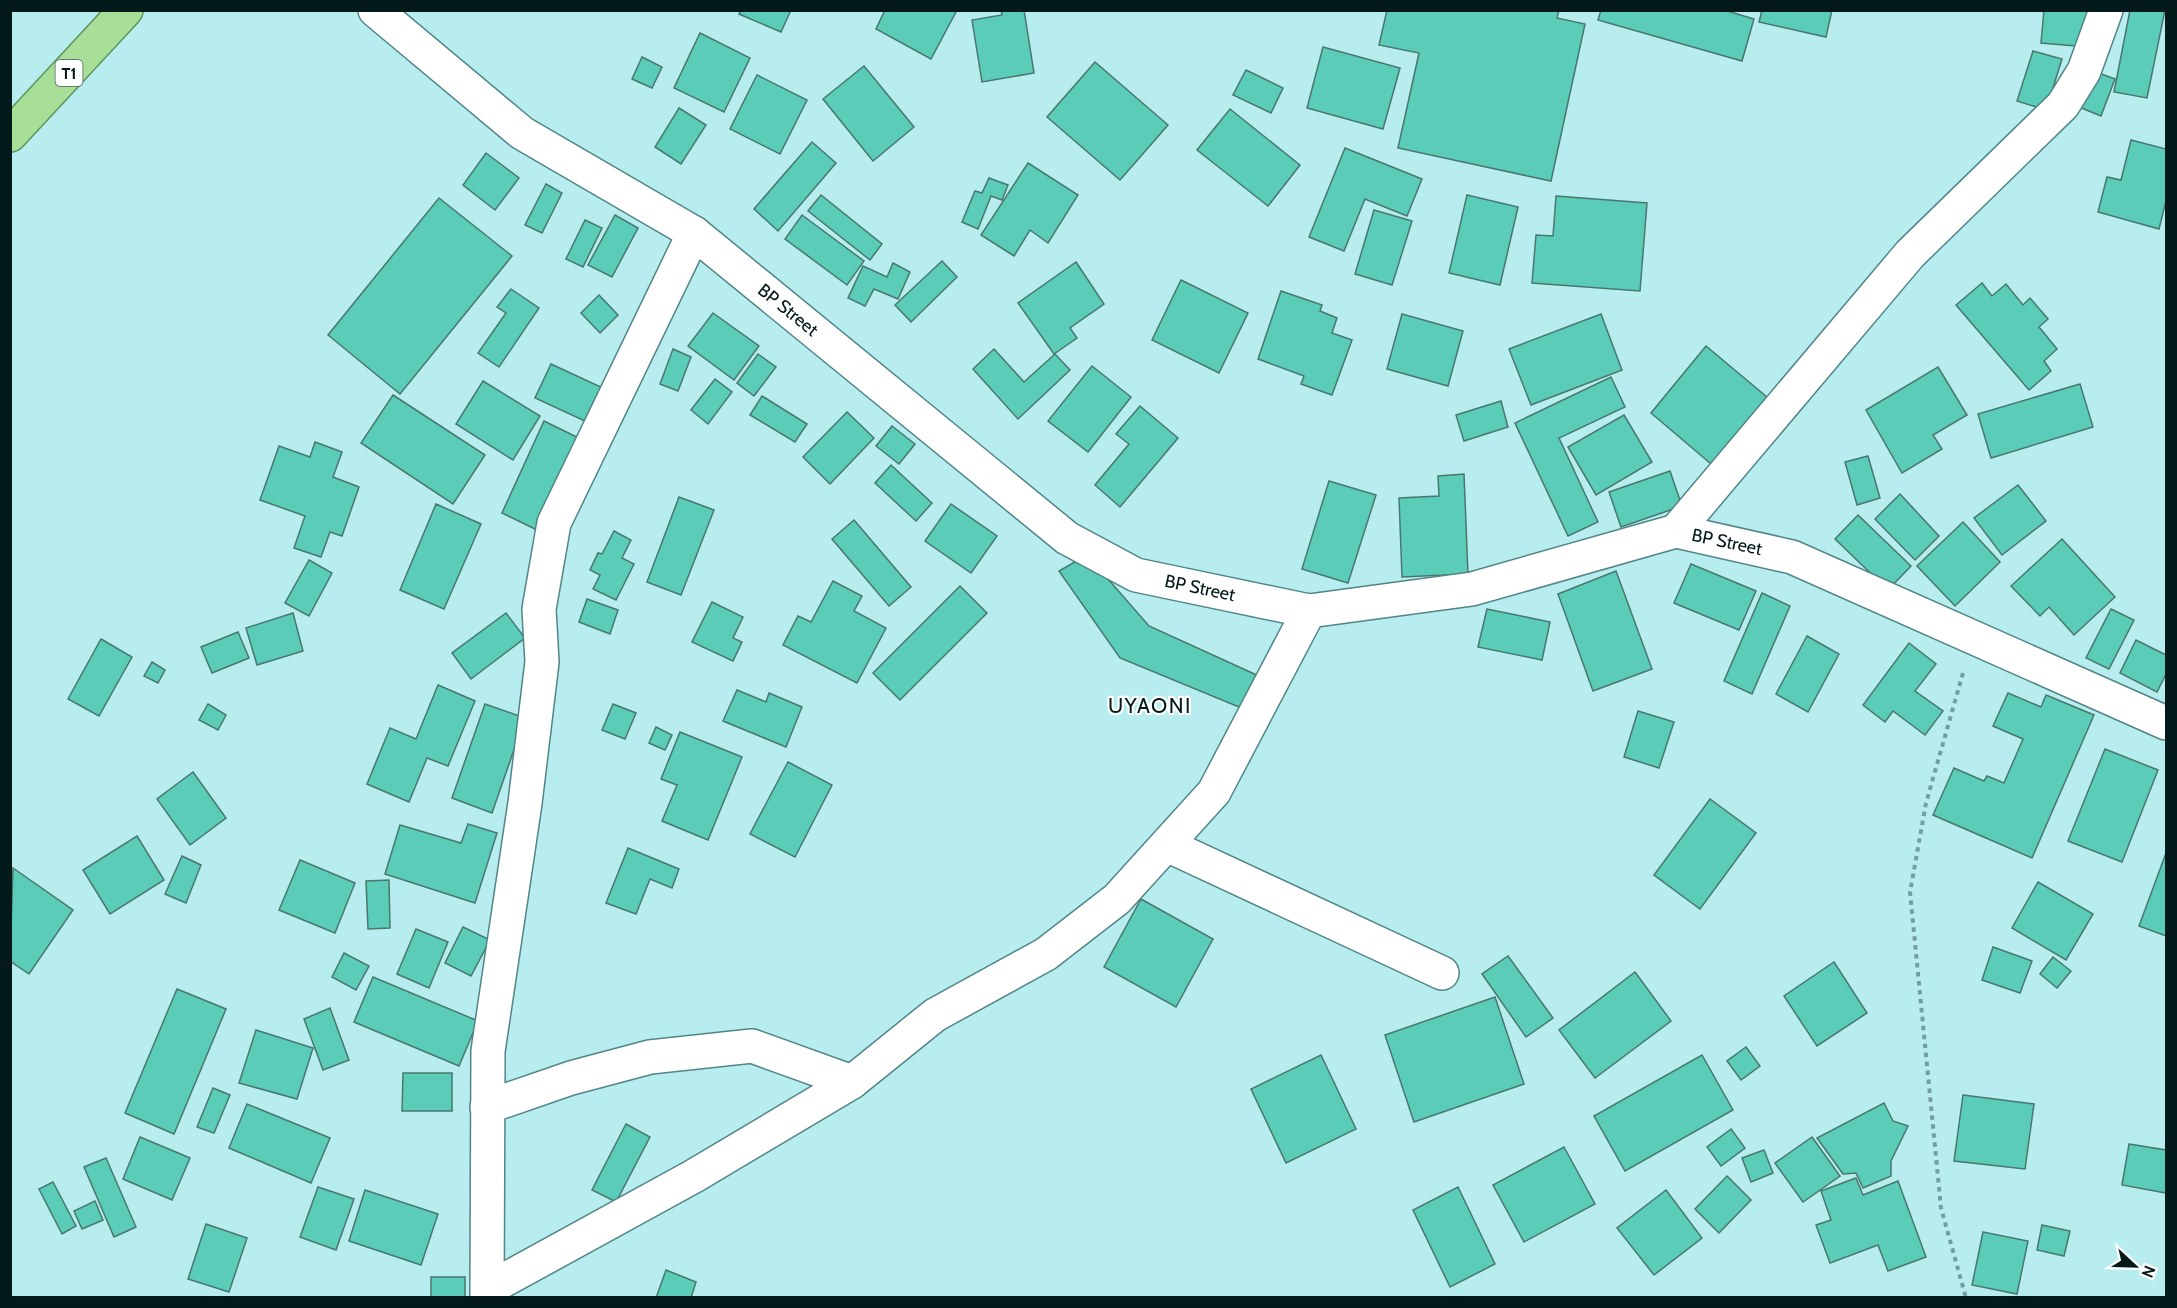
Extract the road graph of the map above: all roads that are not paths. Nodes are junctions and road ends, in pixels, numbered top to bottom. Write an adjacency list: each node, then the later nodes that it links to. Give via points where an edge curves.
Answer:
1 (126, 10): 4 (highway, T1)
2 (375, 10): 5 (street, BP Street, via 522,133)
3 (2106, 10): 6 (street, via 2084,71 2063,105 1910,254)
4 (10, 135)
5 (694, 233): 7 (street, BP Street, via 1067,538 1136,575); 12 (street, via 554,523 539,609 542,662 525,803 488,1051)
6 (1676, 531): 7 (street, BP Street, via 1472,589); 8 (street, BP Street, via 1792,557)
7 (1310, 611): 9 (street, via 1214,792)
8 (2166, 723)
9 (1167, 845): 10 (street); 11 (street, via 1117,899 1055,947 935,1015)
10 (1442, 973)
11 (852, 1082): 12 (street, via 752,1046 650,1057); 13 (street)
12 (487, 1107): 13 (street)
13 (488, 1293)

